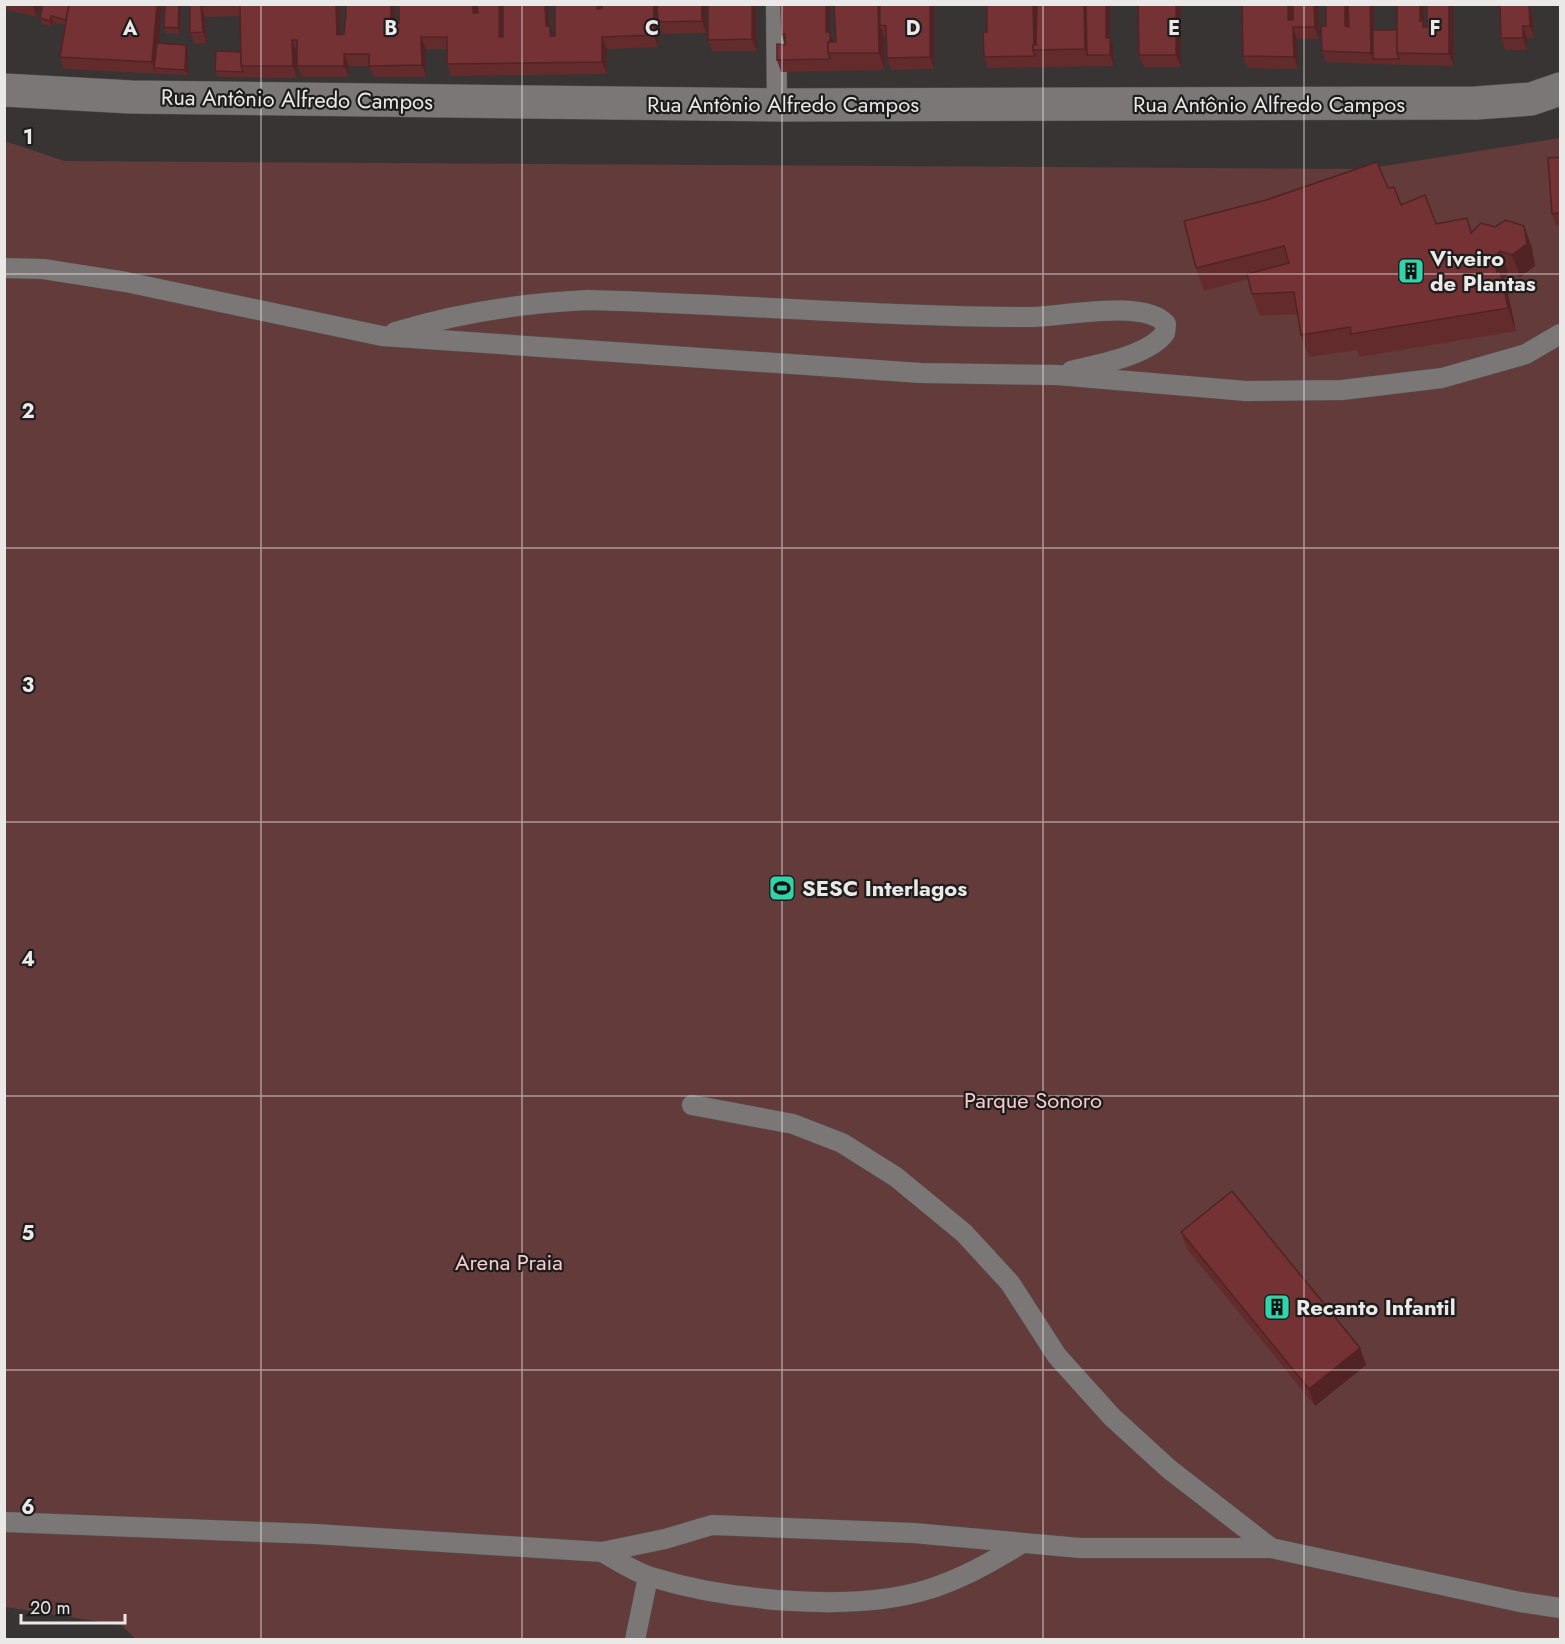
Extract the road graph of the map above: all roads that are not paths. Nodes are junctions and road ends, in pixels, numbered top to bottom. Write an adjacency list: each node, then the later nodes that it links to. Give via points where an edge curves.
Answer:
1 (776, 4): 4 (lane)
2 (1560, 89): 4 (street, Rua Antônio Alfredo Campos, via 1530,99 1476,103)
3 (4, 90): 4 (street, Rua Antônio Alfredo Campos, via 131,97)
4 (777, 105)
5 (4, 268): 7 (lane, via 43,269 126,282)
6 (1560, 334): 8 (lane, via 1526,354 1442,378 1342,390 1246,391)
7 (382, 336): 8 (lane, via 921,373); 8 (lane, via 484,310 588,300 964,317 1123,311 1150,313 1166,324 1162,338 1144,348)
8 (1057, 375)
9 (692, 1106): 12 (lane, via 793,1124 842,1143 896,1177 964,1233 1010,1283 1057,1356 1112,1417 1169,1469)
10 (4, 1522): 13 (lane, via 315,1534)
11 (1021, 1544): 12 (lane, via 1080,1548); 13 (lane, via 925,1533 712,1525); 14 (lane, via 987,1565 926,1590 859,1602 714,1592)
12 (1271, 1548): 15 (lane)
13 (602, 1552): 14 (lane)
14 (648, 1576): 16 (lane)
15 (1560, 1608)
16 (635, 1640)

